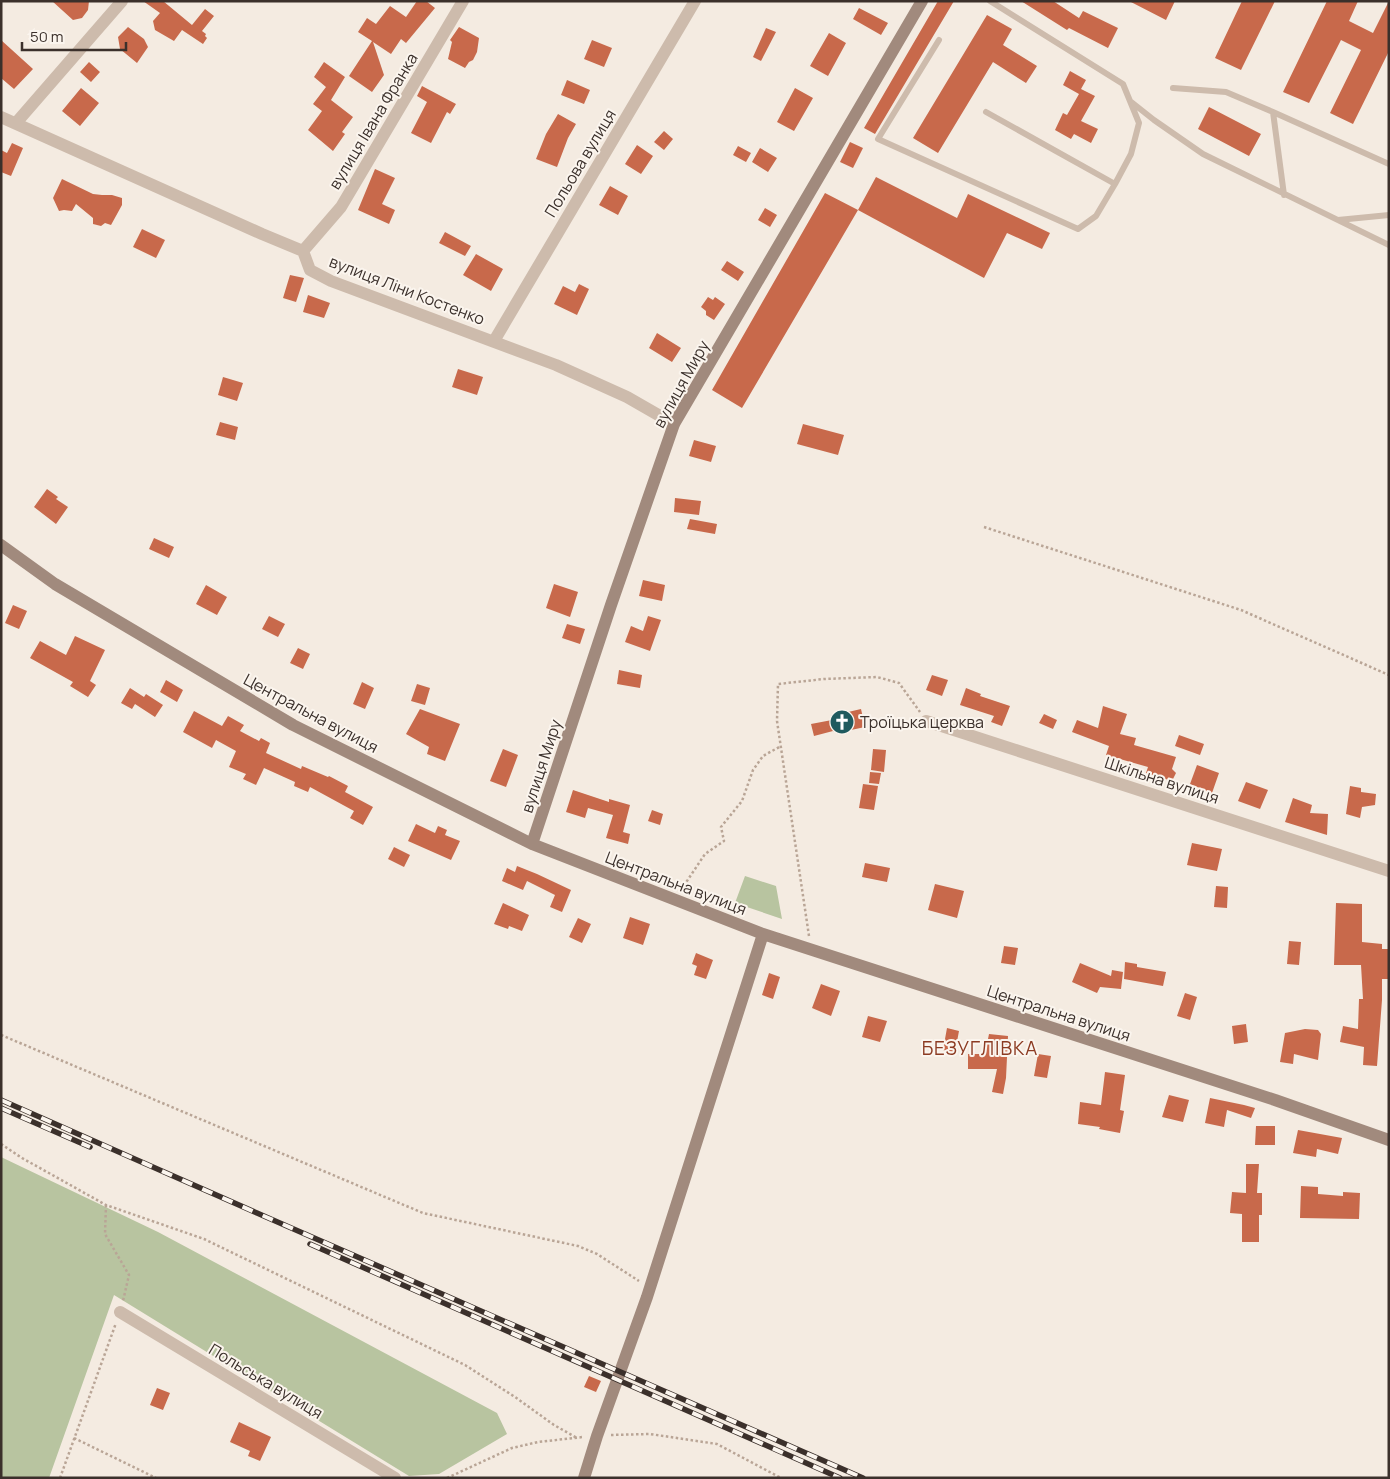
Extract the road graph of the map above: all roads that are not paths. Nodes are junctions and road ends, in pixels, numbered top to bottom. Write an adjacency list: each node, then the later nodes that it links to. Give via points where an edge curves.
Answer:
1 (122, 1): 12 (street)
2 (462, 1): 19 (street, вулиця Івана Франка, via 341,206)
3 (695, 1): 20 (street, Польова вулиця)
4 (922, 1): 21 (street, вулиця Миру)
5 (990, 1): 8 (lane, via 1123,84)
6 (939, 40): 14 (lane, via 878,139 1078,229 1096,216)
7 (1173, 88): 10 (lane, via 1226,92)
8 (1129, 100): 14 (lane, via 1139,123 1131,154); 15 (lane, via 1203,154)
9 (986, 112): 14 (lane)
10 (1273, 112): 13 (lane); 15 (lane)
11 (1, 117): 12 (street)
12 (16, 123): 19 (street)
13 (1389, 164)
14 (1115, 184)
15 (1284, 195): 17 (lane)
16 (1389, 215): 17 (lane)
17 (1336, 220): 18 (lane)
18 (1389, 246)
19 (303, 250): 20 (street, вулиця Ліни Костенко, via 310,270 331,281)
20 (494, 341): 21 (street, вулиця Ліни Костенко, via 556,364 627,397)
21 (674, 424): 24 (street, вулиця Миру)
22 (1, 545): 24 (street, Центральна вулиця, via 55,584 293,725)
23 (926, 721): 25 (street, Шкільна вулиця)
24 (532, 844): 26 (street, Центральна вулиця)
25 (1389, 871)
26 (762, 934): 27 (street, Центральна вулиця); 30 (street, via 647,1297)
27 (1389, 1140)
28 (120, 1312): 29 (street, Польська вулиця)
29 (394, 1478)
30 (584, 1478)

